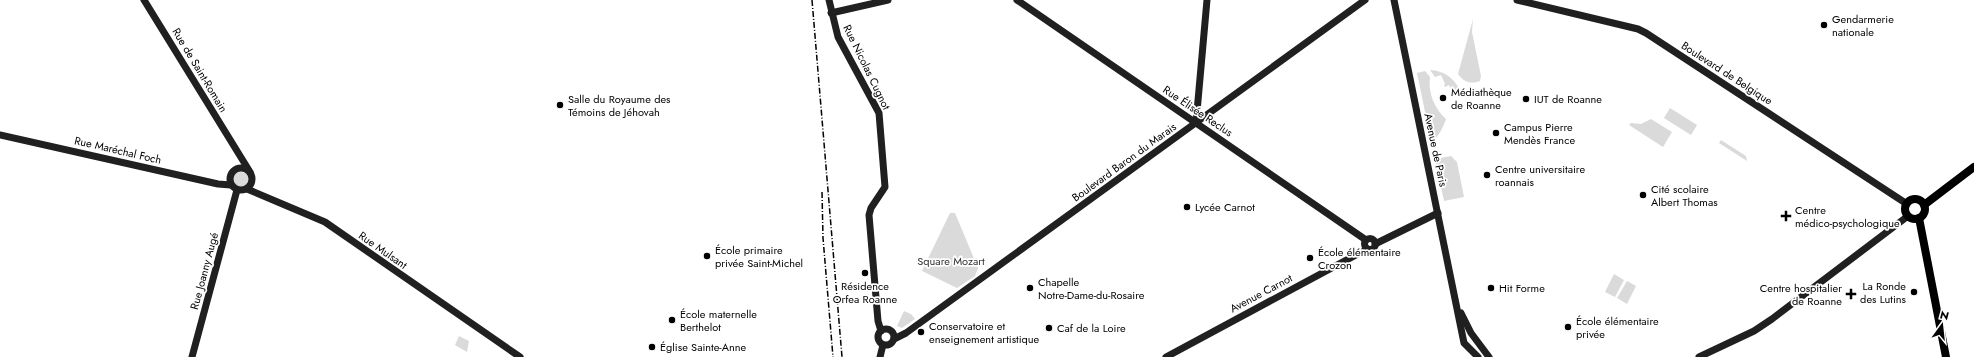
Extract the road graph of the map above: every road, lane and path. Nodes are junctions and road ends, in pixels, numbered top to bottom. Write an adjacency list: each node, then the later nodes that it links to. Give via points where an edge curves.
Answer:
1 (144, 0): 12 (main road, Rue de Saint-Romain)
2 (829, 0): 9 (main road, Rue Nicolas Cugnot)
3 (888, 0): 9 (main road)
4 (1017, 0): 10 (main road, Rue Élisée Reclus)
5 (1207, 0): 10 (main road)
6 (1365, 0): 10 (main road, Boulevard Baron du Marais)
7 (1394, 0): 21 (main road, Avenue de Paris)
8 (1517, 0): 19 (main road, Boulevard de Belgique, via 1646,33)
9 (831, 13): 28 (main road, Rue Nicolas Cugnot, via 838,37 879,113 885,185 869,215)
10 (1196, 123): 24 (main road, Rue Élisée Reclus); 29 (main road, Boulevard Baron du Marais, via 906,334)
11 (0, 135): 16 (main road, Rue Maréchal Foch)
12 (237, 152): 14 (main road, Rue de Saint-Romain, via 240,161); 15 (main road, Rue de Saint-Romain)
13 (1974, 166): 20 (main road)
14 (238, 168): 15 (main road); 16 (main road, via 230,174)
15 (250, 172): 17 (main road, via 252,182)
16 (231, 185): 18 (main road)
17 (247, 189): 18 (main road); 30 (main road, Rue Mulsant, via 325,222)
18 (237, 190): 32 (main road, Rue Joanny Augé)
19 (1907, 204): 20 (main road, via 1916,200); 22 (main road)
20 (1924, 204): 23 (main road, via 1924,212)
21 (1438, 213): 25 (main road); 27 (main road, Avenue de Paris)
22 (1908, 216): 23 (main road, via 1913,219); 39 (main road, via 1772,319 1754,331)
23 (1919, 218): 40 (main road)
24 (1366, 240): 25 (main road, via 1372,239); 26 (main road, via 1364,245)
25 (1375, 244): 26 (main road, via 1373,249)
26 (1367, 249): 36 (main road, Avenue Carnot)
27 (1457, 304): 37 (main road, via 1464,343); 38 (main road, via 1472,334)
28 (881, 331): 29 (main road, via 891,330); 31 (main road, via 878,339)
29 (894, 339): 31 (main road, via 890,344)
30 (499, 344): 33 (main road, Rue Mulsant); 34 (main road, Rue Mulsant)
31 (884, 345): 35 (main road)
32 (192, 357)
33 (510, 357)
34 (520, 357)
35 (880, 357)
36 (1166, 357)
37 (1478, 357)
38 (1489, 357)
39 (1699, 357)
40 (1946, 357)

